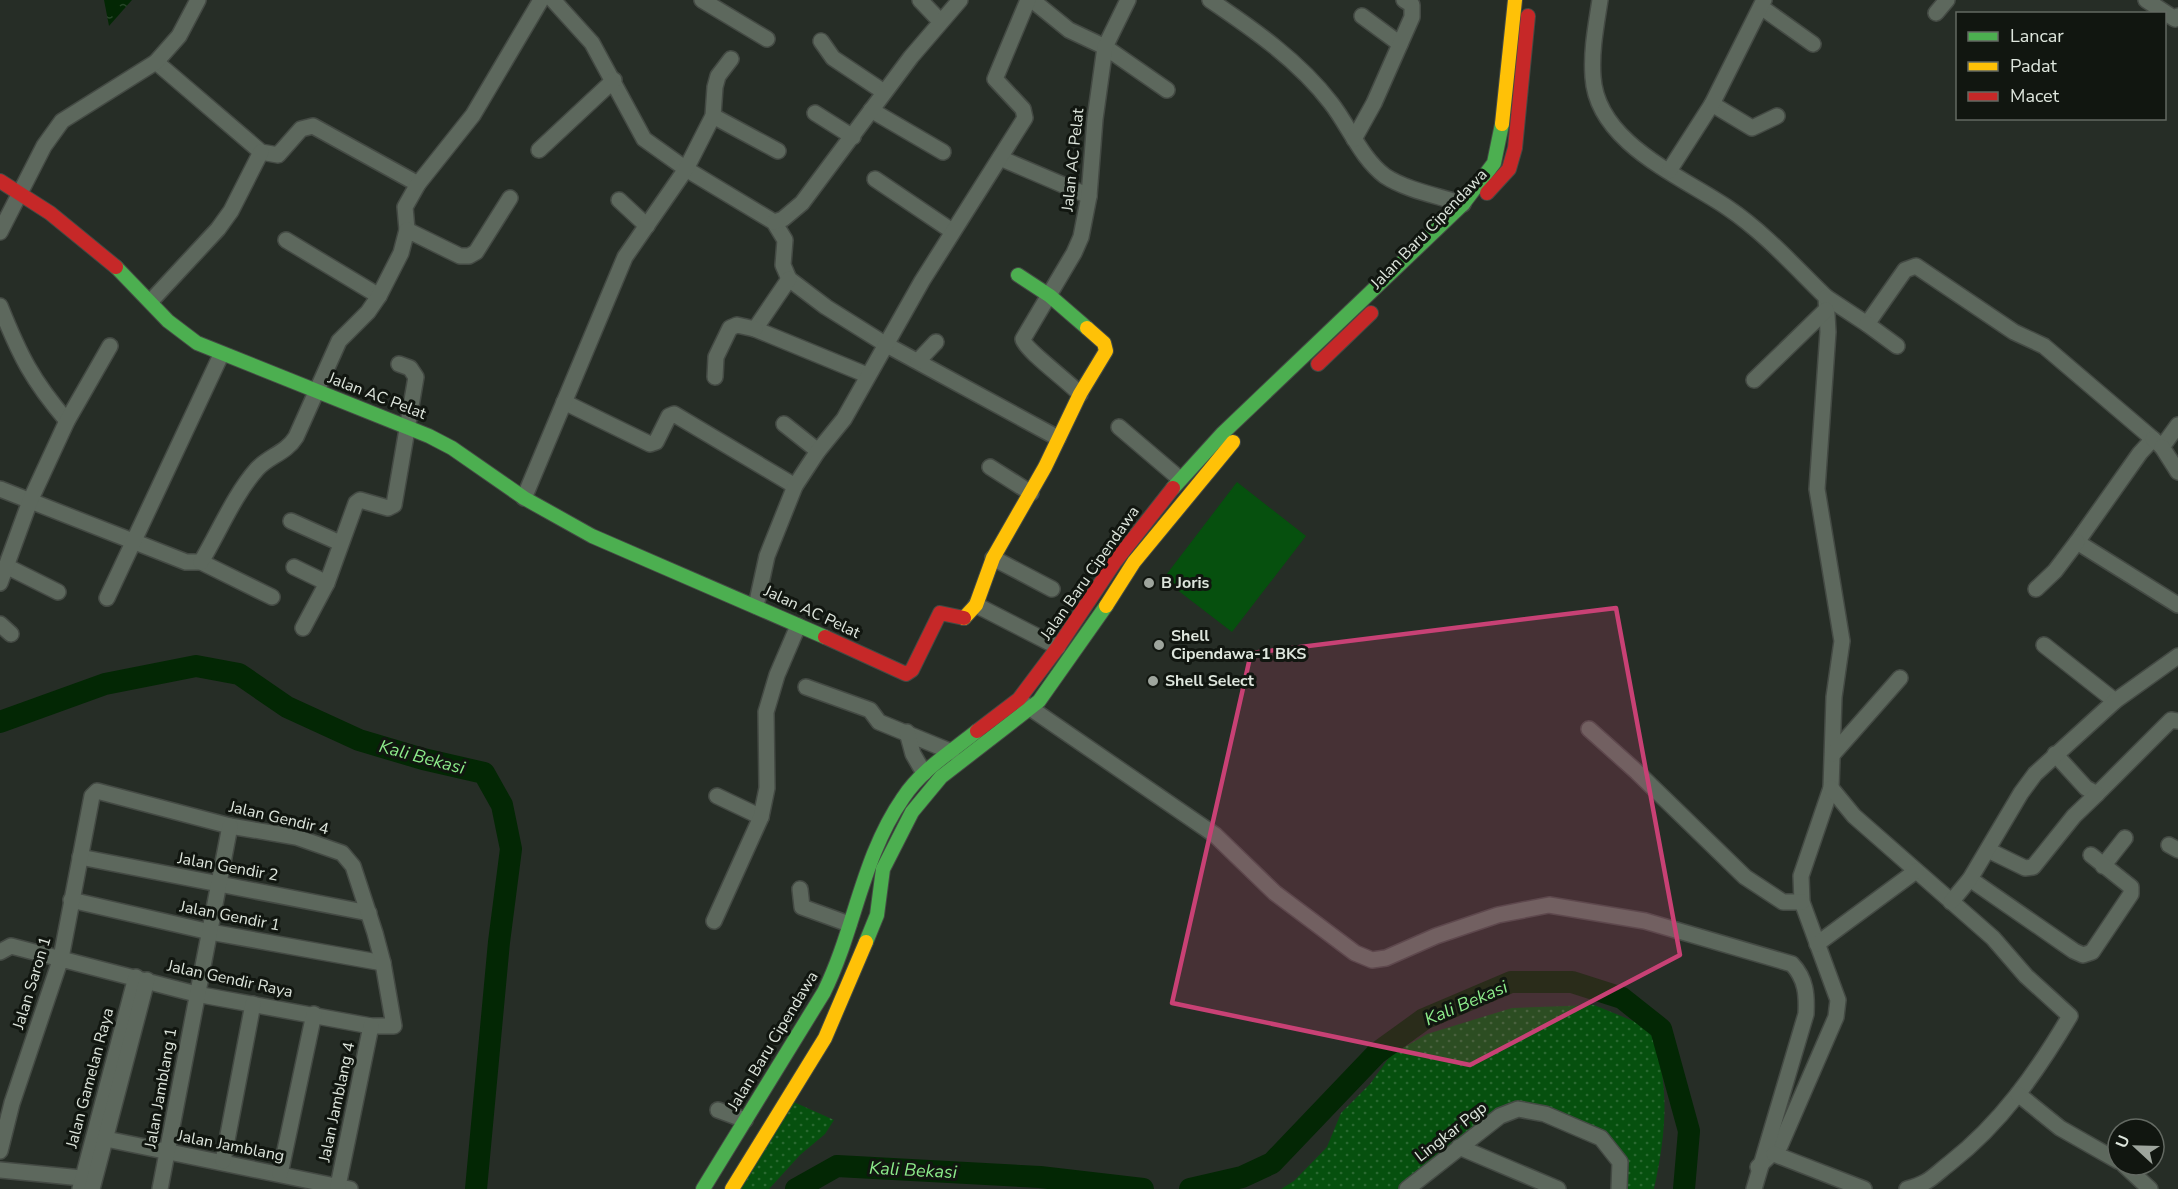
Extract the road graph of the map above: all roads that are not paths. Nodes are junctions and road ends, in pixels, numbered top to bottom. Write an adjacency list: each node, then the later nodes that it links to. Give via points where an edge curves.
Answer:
1 (198, 0): 28 (street, via 179,36)
2 (541, 0): 48 (street, via 473,115)
3 (553, 0): 29 (street, via 583,30)
4 (702, 0): 22 (street)
5 (920, 0): 21 (street)
6 (960, 0): 21 (street)
7 (1030, 0): 26 (street, via 1080,37); 43 (street, via 995,79 1025,113)
8 (1128, 0): 26 (street, Jalan AC Pelat)
9 (1210, 0): 38 (street, via 1251,28 1300,70 1331,103)
10 (1404, 0): 24 (street, via 1414,11)
11 (1600, 0): 45 (street, via 1593,41 1597,95 1617,134)
12 (1947, 0): 17 (street)
13 (2146, 0): 16 (street)
14 (1762, 3): 25 (street); 32 (street)
15 (1521, 6): 53 (main road, Jalan Baru Cipendawa, via 1499,147 1494,163); 62 (main road, Jalan Baru Cipendawa, via 1515,148 1509,168)
16 (2164, 12)
17 (1936, 13)
18 (2166, 13): 20 (street, via 2175,19)
19 (1362, 16): 24 (street)
20 (2178, 16)
21 (940, 21): 31 (street)
22 (767, 39)
23 (821, 41): 31 (street, via 833,58)
24 (1400, 44): 38 (street)
25 (1813, 44)
26 (1106, 47): 30 (street); 50 (street, Jalan AC Pelat)
27 (731, 58): 35 (street, via 718,76)
28 (156, 62): 40 (street); 49 (street, via 62,121)
29 (614, 80): 39 (street); 44 (street, via 644,140)
30 (1167, 90)
31 (884, 92): 33 (street)
32 (1712, 104): 36 (street, via 1752,128); 45 (street)
33 (872, 110): 37 (street); 42 (street)
34 (815, 113): 37 (street)
35 (713, 116): 41 (street); 44 (street)
36 (1777, 116)
37 (853, 137): 54 (street, via 802,203)
38 (1354, 139): 53 (street, via 1385,176)
39 (539, 150)
40 (261, 152): 48 (street, via 278,154 301,129 313,126); 66 (street, via 218,229)
41 (778, 152)
42 (943, 152)
43 (1000, 158): 50 (street); 57 (street)
44 (686, 169): 54 (street); 55 (street)
45 (1669, 171): 67 (street, via 1730,209 1762,235)
46 (875, 179): 57 (street)
47 (0, 182): 49 (main road, Jalan AC Pelat)
48 (418, 184): 56 (street, via 405,207)
49 (20, 192): 58 (street); 66 (main road, Jalan AC Pelat, via 81,236)
50 (1089, 196): 64 (street, Jalan AC Pelat, via 1081,237)
51 (510, 198): 56 (street, via 476,252 469,256 460,256)
52 (619, 200): 55 (street)
53 (1463, 204): 96 (main road, Jalan Baru Cipendawa, via 1223,433)
54 (774, 222): 61 (street, via 785,240 783,265)
55 (647, 226): 84 (street, via 626,257)
56 (407, 230): 63 (street, via 401,253)
57 (952, 231): 72 (street)
58 (0, 232)
59 (286, 240): 63 (street)
60 (1018, 275): 64 (main road)
61 (789, 279): 70 (street); 72 (street)
62 (1399, 285)
63 (378, 296): 82 (street, via 339,341)
64 (1050, 296): 83 (main road, via 1106,346); 83 (street, Jalan AC Pelat, via 1023,343)
65 (1383, 301): 79 (main road, Jalan Baru Cipendawa)
66 (152, 302): 75 (main road, Jalan AC Pelat, via 187,337)
67 (1826, 304): 69 (street); 81 (street); 136 (street, via 1826,360 1816,489 1842,641 1834,697)
68 (0, 306): 86 (street, via 21,359 40,390)
69 (1867, 324): 74 (street); 92 (street, via 1905,270 1916,266 2014,332 2044,346)
70 (755, 329): 78 (street); 80 (street, via 730,328 716,357)
71 (936, 342): 76 (street)
72 (885, 344): 76 (street); 78 (street)
73 (110, 346): 86 (street)
74 (1897, 346)
75 (220, 355): 82 (main road, Jalan AC Pelat); 105 (street)
76 (918, 361): 91 (street)
77 (399, 364): 89 (street, via 410,368 416,377)
78 (867, 375): 93 (street, via 844,418)
79 (1305, 376)
80 (715, 377)
81 (1754, 380)
82 (315, 392): 89 (main road, Jalan AC Pelat); 109 (street, via 290,447 266,460 249,478)
83 (1080, 394): 91 (main road)
84 (564, 402): 97 (street, via 650,444 656,442 669,416 674,414); 101 (street)
85 (1272, 406): 103 (main road, Jalan Baru Cipendawa, via 1231,444)
86 (67, 421): 102 (street)
87 (784, 424): 93 (street)
88 (2178, 425): 92 (street)
89 (406, 426): 101 (main road, Jalan AC Pelat, via 452,448); 107 (street, via 394,505 388,508 358,501 350,512)
90 (1119, 427): 96 (street)
91 (1058, 438): 99 (main road)
92 (2157, 443): 95 (street); 106 (street, via 2140,453)
93 (818, 451): 97 (street)
94 (990, 467): 99 (street)
95 (2178, 472)
96 (1180, 479): 100 (main road, Jalan Baru Cipendawa)
97 (795, 486): 121 (street, via 767,556)
98 (0, 489): 102 (street)
99 (1031, 493): 108 (main road)
100 (1169, 493): 103 (main road); 125 (main road, Jalan Baru Cipendawa, via 1114,563)
101 (525, 498): 121 (main road, Jalan AC Pelat, via 618,549)
102 (30, 501): 105 (street); 110 (street)
103 (1182, 502): 131 (main road, Jalan Baru Cipendawa, via 1134,562 1080,646)
104 (291, 521): 107 (street)
105 (135, 542): 109 (street, via 186,562); 118 (street)
106 (2077, 542): 115 (street); 120 (street)
107 (340, 543): 113 (street)
108 (993, 558): 114 (street); 119 (main road)
109 (201, 562): 117 (street)
110 (8, 567): 112 (street); 116 (street)
111 (294, 567): 113 (street)
112 (0, 583)
113 (327, 583): 123 (street)
114 (1052, 589)
115 (2036, 589)
116 (58, 592)
117 (272, 597)
118 (107, 598)
119 (976, 605): 122 (main road, Jalan AC Pelat, via 966,619 940,613 912,670 906,674); 125 (street)
120 (2178, 605)
121 (756, 606): 122 (main road, Jalan AC Pelat)
122 (798, 626): 142 (street, via 766,712 767,788)
123 (303, 628)
124 (2044, 645): 130 (street)
125 (1058, 647): 129 (main road, Jalan Baru Cipendawa)
126 (2178, 656): 130 (street)
127 (1900, 678): 136 (street)
128 (806, 687): 134 (street, via 870,710 879,722)
129 (1019, 699): 131 (street); 135 (main road, Jalan Baru Cipendawa)
130 (2115, 701): 137 (street)
131 (1030, 710): 172 (main road, Jalan Baru Cipendawa, via 941,777 912,812 883,869 877,915 825,1038); 183 (street, via 1215,835 1275,893 1355,953 1372,960 1498,915 1549,905 1645,921 1792,964 1803,980 1806,1014)
132 (2178, 721): 140 (street, via 2171,720)
133 (1589, 729): 154 (street, via 1745,877 1783,902)
134 (907, 732): 135 (street); 138 (street)
135 (952, 752): 138 (main road, Jalan Baru Cipendawa)
136 (1833, 754): 139 (street)
137 (2055, 754): 140 (street, via 2086,788); 145 (street, via 2020,793)
138 (924, 773): 158 (main road, Jalan Baru Cipendawa, via 903,797 885,828)
139 (1831, 788): 149 (street, via 1854,816); 154 (street, via 1801,876)
140 (2097, 794): 145 (street, via 2029,869)
141 (717, 796): 142 (street)
142 (761, 817): 157 (street)
143 (230, 826): 147 (street, Jalan Gendir 4, via 97,791 92,796); 151 (street, Jalan Jamblang 1); 156 (street, Jalan Gendir 4, via 296,837 342,853 353,866)
144 (2125, 838): 148 (street)
145 (1988, 850): 150 (street)
146 (2091, 855): 148 (street)
147 (80, 857): 151 (street, Jalan Gendir 2); 153 (street, Jalan Saron 1)
148 (2103, 866): 150 (street, via 2131,887 2130,894 2092,952 2084,955)
149 (1916, 871): 155 (street); 160 (street)
150 (1970, 879): 155 (street)
151 (220, 883): 156 (street, Jalan Gendir 2); 159 (street, Jalan Jamblang 1)
152 (800, 889): 158 (street, via 802,907)
153 (71, 900): 159 (street, Jalan Gendir 1); 162 (street, Jalan Saron 1)
154 (1802, 902): 160 (street)
155 (1951, 902): 171 (street, via 1993,938 2026,976 2070,1016)
156 (369, 913): 163 (street, Jalan Gendir 4)
157 (714, 921)
158 (849, 924): 170 (main road, Jalan Baru Cipendawa, via 824,992)
159 (210, 932): 163 (street, Jalan Gendir 1); 165 (street, Jalan Jamblang 1)
160 (1817, 944): 180 (street, via 1838,1000 1836,1017)
161 (0, 952): 162 (street, Jalan Gendir Raya, via 11,946)
162 (61, 958): 164 (street, Jalan Gendir Raya); 173 (street, Jalan Saron 1)
163 (383, 963): 169 (street, Jalan Gendir 4)
164 (141, 978): 165 (street, Jalan Gendir Raya); 176 (street, Jalan Gamelan Raya)
165 (196, 994): 166 (street, Jalan Gendir Raya); 179 (street, Jalan Jamblang 1)
166 (253, 1004): 167 (street, Jalan Gendir Raya); 182 (street)
167 (314, 1014): 168 (street, Jalan Gendir Raya); 185 (street)
168 (371, 1026): 169 (street, Jalan Gendir Raya); 188 (street, Jalan Jamblang 4)
169 (394, 1026)
170 (765, 1087): 172 (main road); 175 (main road, Jalan Baru Cipendawa)
171 (2018, 1094): 181 (street, via 2060,1128); 197 (street, via 1983,1136 1926,1184)
172 (787, 1099): 192 (main road, Jalan Baru Cipendawa)
173 (6, 1102): 178 (street, Jalan Saron 1)
174 (718, 1110): 175 (street)
175 (745, 1120): 191 (main road, Jalan Baru Cipendawa)
176 (100, 1146): 179 (street, Jalan Jamblang); 187 (street, Jalan Gamelan Raya)
177 (1459, 1147): 189 (street, Lingkar Pgp); 193 (street); 194 (street, Lingkar Pgp, via 1500,1116 1518,1109 1545,1114 1601,1138 1611,1148 1620,1162)
178 (0, 1151)
179 (168, 1152): 182 (street, Jalan Jamblang); 190 (street, Jalan Jamblang 1)
180 (1774, 1154): 183 (street); 196 (street)
181 (2106, 1154)
182 (223, 1161): 185 (street, Jalan Jamblang)
183 (1758, 1167): 195 (street)
184 (0, 1170): 187 (street)
185 (280, 1174): 188 (street, Jalan Jamblang)
186 (2137, 1177): 198 (street)
187 (88, 1184)
188 (344, 1188)
189 (1411, 1188)
190 (160, 1189)
191 (703, 1189)
192 (732, 1189)
193 (1558, 1189)
194 (1619, 1189)
195 (1754, 1189)
196 (1864, 1189)
197 (1907, 1189)
198 (2150, 1189)

